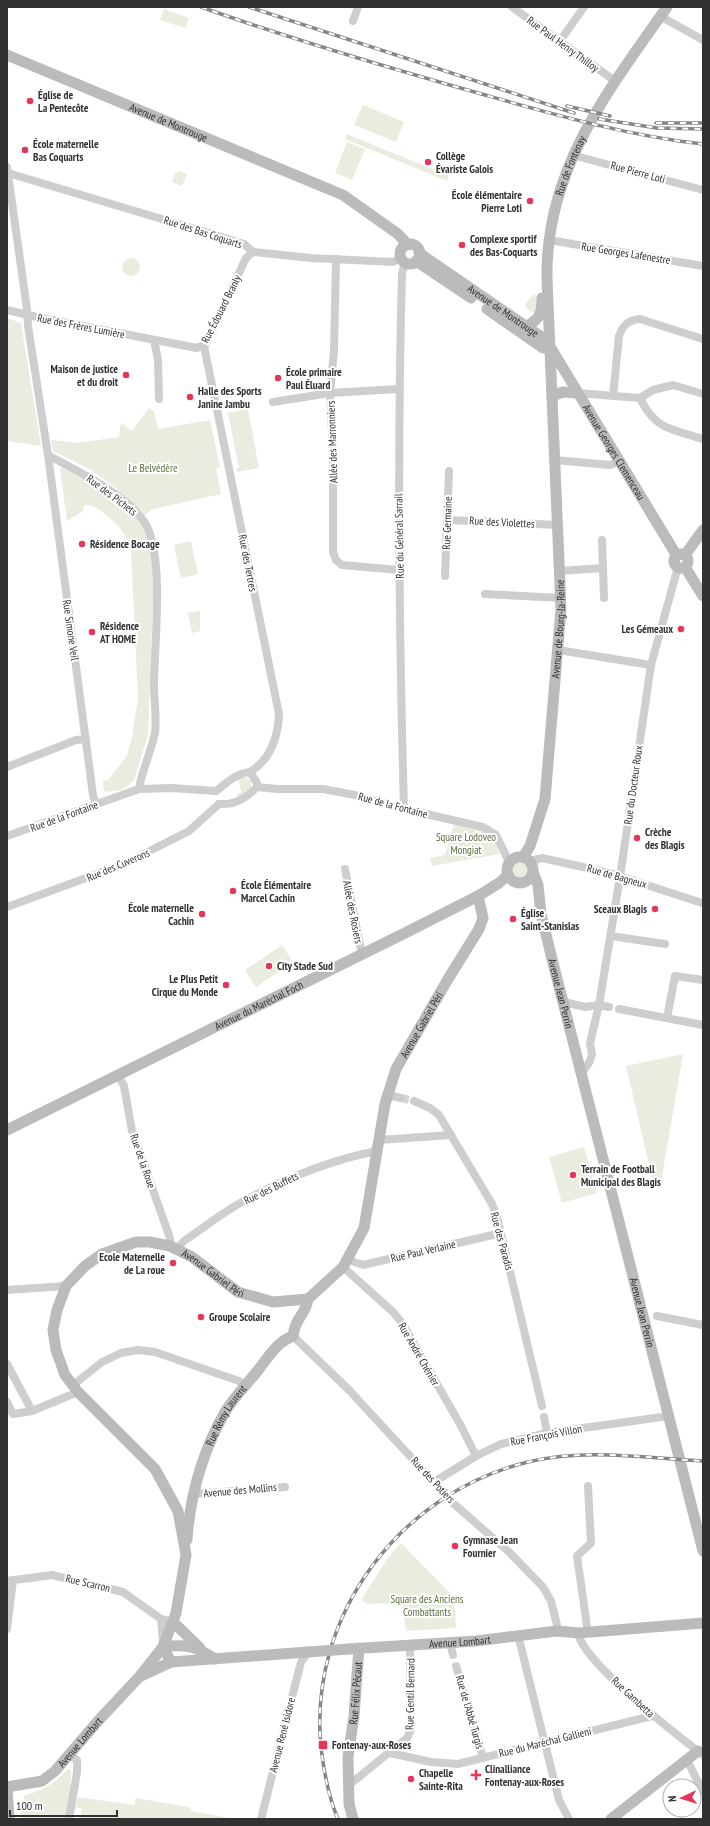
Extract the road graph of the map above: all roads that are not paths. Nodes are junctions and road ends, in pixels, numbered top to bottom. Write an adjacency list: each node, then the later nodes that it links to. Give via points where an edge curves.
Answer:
1 (358, 7): 5 (street)
2 (512, 7): 7 (street, Rue Paul Henry Thilloy)
3 (584, 7): 7 (street)
4 (663, 11): 6 (street); 9 (main road, Rue de Fontenay)
5 (353, 21)
6 (703, 40)
7 (560, 41): 9 (street, Rue Paul Henry Thilloy)
8 (7, 55): 15 (main road, Avenue de Montrouge, via 330,190 394,240)
9 (615, 81): 10 (main road, Rue de Fontenay)
10 (572, 156): 12 (street, Rue Pierre Loti); 13 (main road, Rue de Fontenay, via 558,196)
11 (7, 170): 14 (street, Rue des Bas Coquarts, via 244,244); 21 (street)
12 (703, 190)
13 (549, 240): 18 (street, Rue Georges Lafenestre); 19 (main road, Rue de Fontenay)
14 (253, 252): 17 (street, Rue des Bas Coquarts); 25 (street, Rue Édouard Branly, via 246,258)
15 (404, 254): 16 (main road, via 411,264); 16 (main road, Avenue de Montrouge, via 415,246); 17 (street, Rue des Bas Coquarts, via 393,262); 27 (street, Rue du Général Sarrail)
16 (418, 257): 22 (main road, Avenue de Montrouge); 26 (main road, Avenue de Montrouge, via 543,348)
17 (336, 260): 28 (street, Allée des Marronniers, via 334,351)
18 (703, 266)
19 (547, 279): 22 (main road, via 542,294 540,318); 26 (main road, Rue de Fontenay)
20 (7, 310): 21 (street, Rue des Frères Lumière)
21 (27, 315): 24 (street, Rue des Frères Lumière); 37 (street)
22 (527, 326): 26 (main road, Avenue de Montrouge, via 546,340)
23 (703, 339): 32 (street, via 640,319 631,320 622,327 619,336)
24 (154, 340): 25 (street, Rue Édouard Branly, via 197,348); 34 (street, via 158,360)
25 (204, 346): 58 (street, Rue des Tertres, via 279,714 278,731 268,754 263,763)
26 (550, 348): 29 (main road, Avenue Georges Clemenceau); 31 (main road, Avenue de Bourg-la-Reine)
27 (398, 389): 28 (street); 47 (street, Rue du Général Sarrail)
28 (330, 393): 35 (street); 47 (street, Allée des Marronniers, via 334,452 333,552 336,560 342,565)
29 (576, 393): 31 (main road, via 563,392); 32 (street); 39 (main road, Avenue Georges Clemenceau)
30 (703, 394): 33 (street, via 673,385 653,390)
31 (552, 396): 38 (main road, Avenue de Bourg-la-Reine)
32 (613, 396): 33 (street)
33 (640, 398): 36 (street, via 647,413 660,425)
34 (159, 399)
35 (273, 402)
36 (703, 439)
37 (48, 455): 56 (street, Rue Simone Veil); 60 (street, Rue des Pichets, via 88,476 121,500 143,520 149,530 157,570 155,734 142,770)
38 (555, 460): 39 (street, via 610,465); 42 (main road, Avenue de Bourg-la-Reine)
39 (619, 462): 45 (main road, Avenue Georges Clemenceau)
40 (449, 471): 41 (street, Rue Germaine)
41 (447, 520): 42 (street, Rue des Violettes); 49 (street, Rue Germaine)
42 (558, 525): 48 (main road, Avenue de Bourg-la-Reine)
43 (702, 533): 45 (main road)
44 (602, 540): 46 (street)
45 (681, 561): 51 (main road, Avenue Georges Clemenceau); 55 (street, Rue du Docteur Roux)
46 (603, 568): 48 (street); 53 (street)
47 (399, 570): 64 (street, Rue du Général Sarrail)
48 (560, 571): 52 (main road, Avenue de Bourg-la-Reine)
49 (445, 576)
50 (485, 594): 52 (street)
51 (703, 596)
52 (561, 598): 54 (main road, Avenue de Bourg-la-Reine)
53 (604, 598)
54 (558, 650): 55 (street); 67 (main road, Avenue de Bourg-la-Reine, via 545,799 530,846)
55 (651, 665): 70 (street, Rue du Docteur Roux)
56 (86, 739): 57 (street, via 76,740); 62 (street, Rue Simone Veil)
57 (7, 768)
58 (250, 772): 59 (street); 61 (street, via 243,772)
59 (257, 787): 63 (street, via 238,802 229,805); 64 (street, Rue de la Fontaine, via 323,789 355,794)
60 (139, 789): 61 (street, Rue de la Fontaine); 62 (street, Rue de la Fontaine)
61 (216, 791): 63 (street)
62 (96, 804): 65 (street, Rue de la Fontaine)
63 (219, 804): 74 (street, Rue des Cuverons, via 188,831 131,861)
64 (404, 810): 66 (street, Rue de la Fontaine, via 483,827 496,835)
65 (7, 836)
66 (509, 862): 67 (main road, via 513,858); 69 (main road)
67 (529, 863): 70 (street, Rue de Bagneux, via 542,858 610,872); 71 (main road, via 531,877); 75 (main road, Avenue Jean Perrin, via 538,884)
68 (345, 869): 78 (street, Allée des Rosiers)
69 (508, 876): 71 (main road, via 512,881); 72 (main road, Avenue du Maréchal Foch)
70 (620, 878): 73 (street, Rue de Bagneux); 76 (street, Rue du Docteur Roux)
71 (524, 882): 75 (main road, Avenue Jean Perrin)
72 (478, 896): 78 (main road, Avenue du Maréchal Foch); 88 (main road, Avenue Gabriel Péri, via 483,918 479,929 400,1059)
73 (703, 904)
74 (7, 907)
75 (541, 914): 80 (main road, Avenue Jean Perrin)
76 (611, 936): 77 (street); 81 (street, Rue du Docteur Roux)
77 (665, 944)
78 (362, 955): 87 (main road, Avenue du Maréchal Foch)
79 (703, 980): 84 (street, via 675,976)
80 (564, 1002): 81 (street, via 584,1007); 86 (main road, Avenue Jean Perrin)
81 (599, 1005): 82 (street); 86 (street, Avenue Jean Perrin, via 590,1043 592,1054)
82 (609, 1007)
83 (618, 1008): 84 (street)
84 (668, 1018): 85 (street)
85 (703, 1024)
86 (582, 1073): 110 (main road, Avenue Jean Perrin)
87 (118, 1076): 91 (main road, Avenue du Maréchal Foch); 95 (street, Rue de la Roue, via 124,1086 132,1131)
88 (387, 1095): 89 (street); 93 (main road, Avenue Gabriel Péri)
89 (401, 1098)
90 (414, 1101): 92 (street, Rue des Paradis, via 430,1108 439,1116)
91 (7, 1130)
92 (451, 1135): 93 (street, Rue des Buffets); 94 (street, Rue des Paradis, via 492,1204)
93 (378, 1145): 95 (street, Rue des Buffets, via 312,1169 241,1202); 96 (main road, Avenue Gabriel Péri, via 364,1228)
94 (501, 1233): 96 (street, Rue Paul Verlaine, via 363,1265); 107 (street, Rue des Paradis)
95 (173, 1248): 97 (main road, Avenue Gabriel Péri, via 136,1242 115,1248 85,1266); 99 (main road, Avenue Gabriel Péri, via 192,1257 238,1292 273,1302)
96 (345, 1262): 99 (main road, Avenue Gabriel Péri); 113 (street, Rue André Chénier, via 402,1323)
97 (66, 1286): 98 (street); 105 (main road, Avenue Gabriel Péri, via 53,1330 56,1350 65,1375)
98 (7, 1290)
99 (308, 1299): 102 (main road, via 307,1307 294,1324)
100 (657, 1316): 101 (street)
101 (703, 1325)
102 (293, 1336): 104 (main road, Rue Rémy Laurent, via 283,1340); 114 (street, Rue des Potiers, via 349,1390)
103 (7, 1364): 108 (street)
104 (246, 1386): 105 (street, via 239,1381 155,1352 138,1350 121,1353 102,1362); 117 (main road, Rue Rémy Laurent, via 226,1411 214,1434 204,1457)
105 (75, 1389): 108 (street); 118 (main road, Avenue Gabriel Péri, via 155,1470)
106 (7, 1402): 109 (street)
107 (542, 1406)
108 (32, 1411): 109 (street)
109 (10, 1415)
110 (669, 1416): 112 (street, Rue François Villon); 119 (main road, Avenue Jean Perrin)
111 (544, 1417): 112 (street)
112 (547, 1433): 113 (street, Rue François Villon, via 501,1444)
113 (476, 1456): 114 (street, Rue François Villon)
114 (434, 1482): 125 (street, Rue des Potiers, via 543,1587 551,1601)
115 (588, 1486): 126 (street, via 591,1543 577,1556)
116 (285, 1487): 117 (street, Avenue des Mollins)
117 (194, 1494): 118 (main road, Rue Rémy Laurent)
118 (183, 1512): 122 (main road, Avenue Gabriel Péri, via 186,1555 183,1582)
119 (703, 1551)
120 (10, 1581): 121 (street, Rue Scarron, via 52,1575 124,1592); 124 (street)
121 (161, 1619): 122 (street, Rue Scarron); 131 (street)
122 (173, 1622): 129 (main road); 131 (main road, Avenue Gabriel Péri); 132 (main road)
123 (703, 1623): 126 (main road, Avenue Lombart)
124 (7, 1629)
125 (557, 1632): 126 (main road, Avenue Lombart); 127 (main road, Avenue Lombart)
126 (583, 1633): 140 (street, Rue Gambetta, via 579,1639 599,1664)
127 (518, 1635): 128 (main road, Avenue Lombart); 141 (street)
128 (450, 1643): 130 (main road, Avenue Lombart); 135 (street)
129 (179, 1645): 131 (main road); 132 (main road); 137 (main road)
130 (410, 1646): 133 (main road, Avenue Lombart); 142 (street, Rue Gentil Bernard, via 411,1730 407,1738)
131 (163, 1647): 137 (main road); 139 (main road, Avenue Lombart)
132 (200, 1648): 136 (main road)
133 (354, 1649): 134 (main road, Avenue Lombart, bridge); 147 (main road, Rue Félix Pécaut, via 354,1716 348,1757)
134 (308, 1652): 136 (main road, Avenue Lombart); 152 (street, Avenue René Isidore, via 302,1662)
135 (453, 1655)
136 (215, 1659): 137 (main road, Avenue Lombart)
137 (171, 1662): 139 (main road, Avenue Lombart)
138 (456, 1666): 145 (street, Rue de l'Abbé Turgis)
139 (140, 1676): 144 (main road, Avenue Lombart)
140 (652, 1716): 141 (street, Rue du Maréchal Gallieni); 143 (street, Rue Gambetta)
141 (544, 1742): 145 (street, Rue du Maréchal Gallieni); 154 (street, via 559,1800)
142 (390, 1753): 145 (street, Rue du Maréchal Gallieni, via 432,1762 458,1764); 147 (street, Rue Gentil Bernard)
143 (701, 1753): 146 (main road)
144 (70, 1755): 148 (main road, Avenue Lombart, via 42,1781); 151 (street, via 77,1760 77,1772)
145 (483, 1758)
146 (687, 1760): 149 (street); 155 (main road)
147 (349, 1785): 153 (main road, Rue Félix Pécaut)
148 (7, 1786): 150 (main road)
149 (703, 1792)
150 (9, 1819)
151 (69, 1819)
152 (261, 1819)
153 (353, 1819)
154 (569, 1819)
155 (611, 1819)

